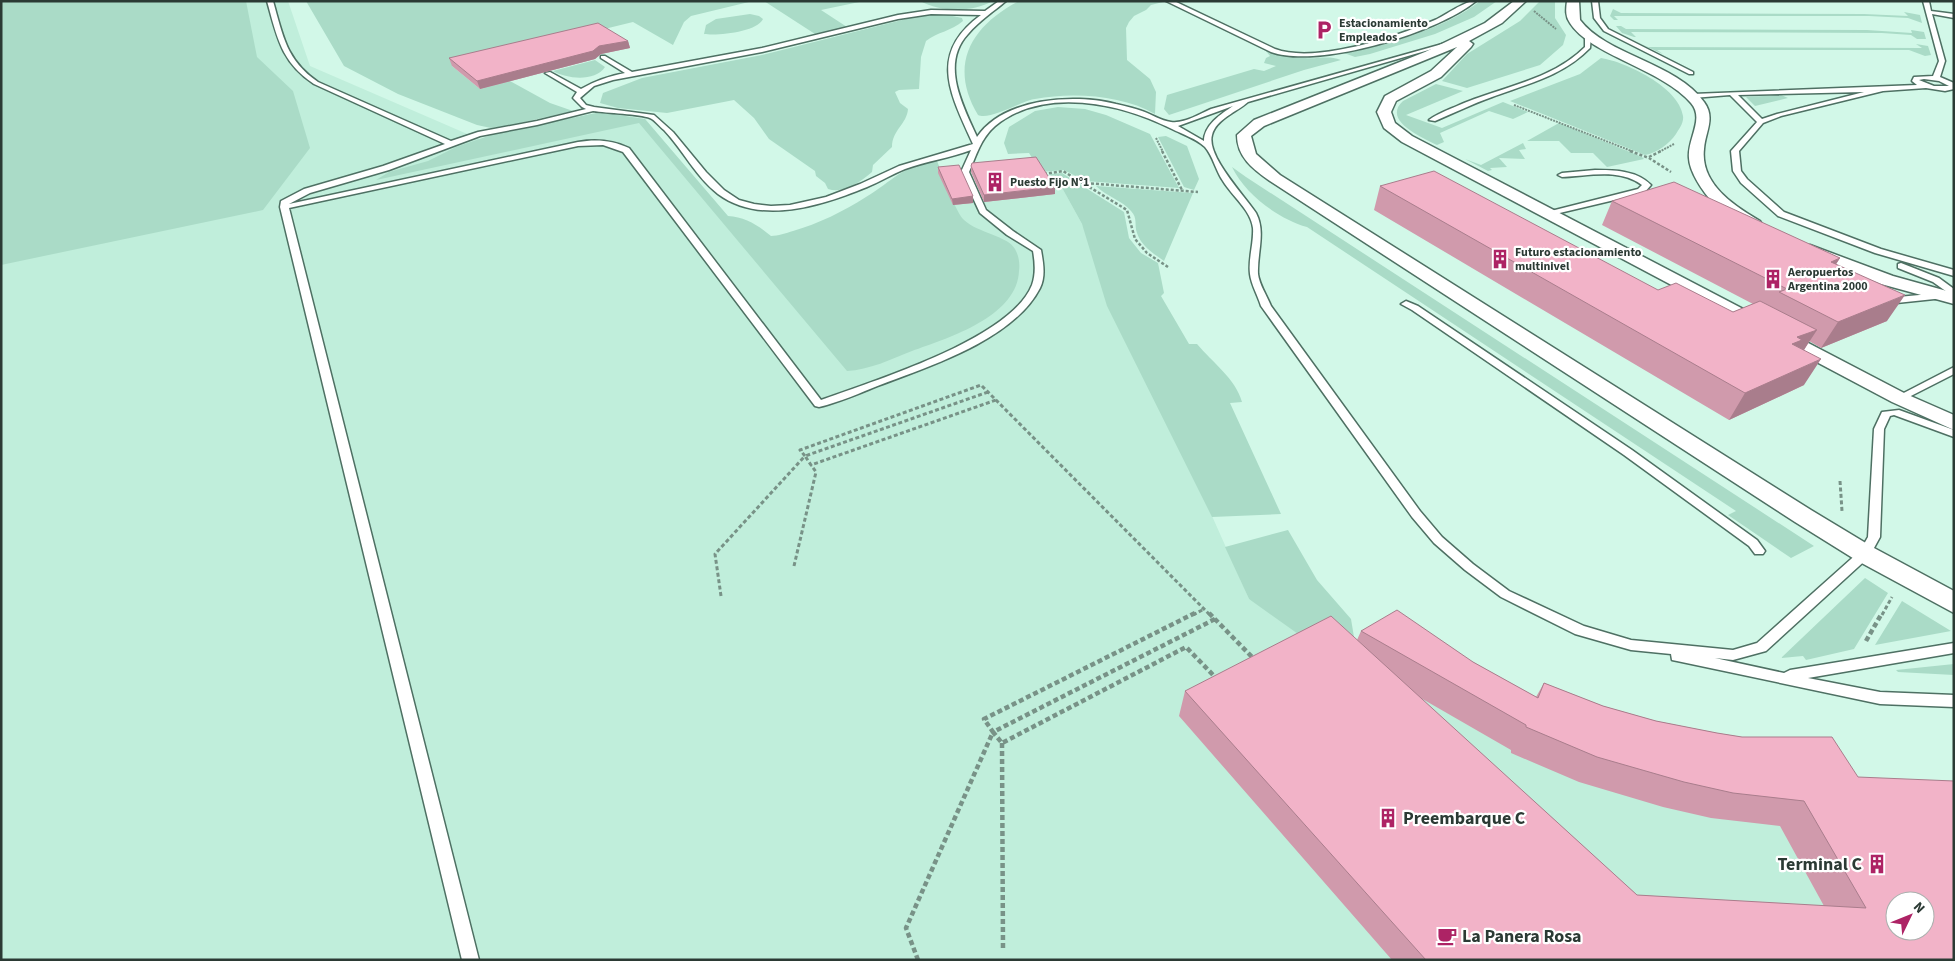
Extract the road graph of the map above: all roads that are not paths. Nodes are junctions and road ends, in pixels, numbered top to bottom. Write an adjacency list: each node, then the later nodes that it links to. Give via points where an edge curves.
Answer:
1 (270, 1): 31 (lane, via 285,52 296,70 316,83)
2 (1169, 1): 3 (lane, via 1278,52 1302,56 1362,46 1434,22)
3 (1473, 1)
4 (1573, 1): 13 (street, via 1573,20)
5 (1595, 1): 17 (lane, via 1594,12 1606,30)
6 (1926, 1): 9 (lane)
7 (1003, 2): 10 (lane)
8 (1518, 4): 12 (street)
9 (1929, 12): 11 (lane); 19 (lane, via 1942,61)
10 (986, 13): 18 (lane, via 916,14 762,50); 32 (lane, via 966,30 954,48 950,69 953,90)
11 (1954, 16)
12 (1487, 28): 14 (street); 37 (street, via 1436,74 1390,99 1384,119 1407,138)
13 (1585, 32): 25 (street, via 1664,75); 28 (lane, via 1590,42 1588,47 1559,70)
14 (1464, 39): 26 (lane); 51 (street, via 1414,63 1259,122 1244,135 1246,152 1275,178)
15 (603, 57): 18 (lane)
16 (548, 73): 23 (lane)
17 (1691, 73)
18 (631, 74): 23 (lane, via 611,78)
19 (1936, 78): 20 (lane, via 1924,76 1915,79); 22 (lane, via 1954,86)
20 (1928, 86): 21 (lane); 22 (lane)
21 (1880, 90): 24 (lane); 29 (lane)
22 (1952, 90)
23 (581, 92): 27 (lane, via 576,98 579,103)
24 (1732, 93): 25 (lane); 29 (lane)
25 (1693, 96): 35 (street, via 1704,115 1696,148 1699,172)
26 (1245, 102): 30 (lane, via 1213,110 1181,124); 33 (lane, via 1213,126 1208,135)
27 (593, 109): 31 (lane, via 478,134); 32 (lane, via 652,116 721,192 749,207 764,210 781,209 839,194 906,166 958,154)
28 (1433, 120)
29 (1761, 122): 38 (lane, via 1734,156 1738,171 1753,191)
30 (1165, 124): 32 (lane, via 1118,106 1074,101 1044,102 998,121 981,136); 33 (lane)
31 (451, 144): 36 (lane, via 386,168 306,191 289,199)
32 (977, 145): 36 (lane, via 965,172 983,211 1037,250 1040,272 1036,288 1023,307 1000,326 971,343 819,404 626,150 618,146 599,142 578,144)
33 (1208, 146): 53 (lane, via 1226,180 1252,214 1257,228 1254,274 1266,306 1378,464 1438,540 1505,594 1580,630)
34 (1562, 175): 37 (lane, via 1620,173 1647,186 1641,191)
35 (1723, 203): 39 (lane); 40 (street)
36 (284, 207): 57 (lane)
37 (1550, 214): 47 (street)
38 (1781, 214): 42 (lane, via 1878,251); 43 (lane, via 1828,239 1928,276)
39 (1726, 217)
40 (1765, 229)
41 (1799, 245): 43 (street, via 1887,280)
42 (1954, 273)
43 (1949, 296): 44 (lane, via 1891,302)
44 (1876, 298)
45 (1406, 304): 50 (lane, via 1639,460 1709,509)
46 (1954, 370): 47 (lane)
47 (1899, 398): 48 (street)
48 (1954, 423)
49 (1954, 434): 51 (lane, via 1895,412 1886,414 1879,429 1874,537)
50 (1759, 551)
51 (1865, 554): 52 (street); 53 (lane, via 1761,647 1733,654)
52 (1954, 603)
53 (1631, 646): 55 (lane)
54 (1954, 648): 55 (lane, via 1803,675)
55 (1756, 673): 56 (lane, via 1880,698)
56 (1954, 701)
57 (471, 960)

